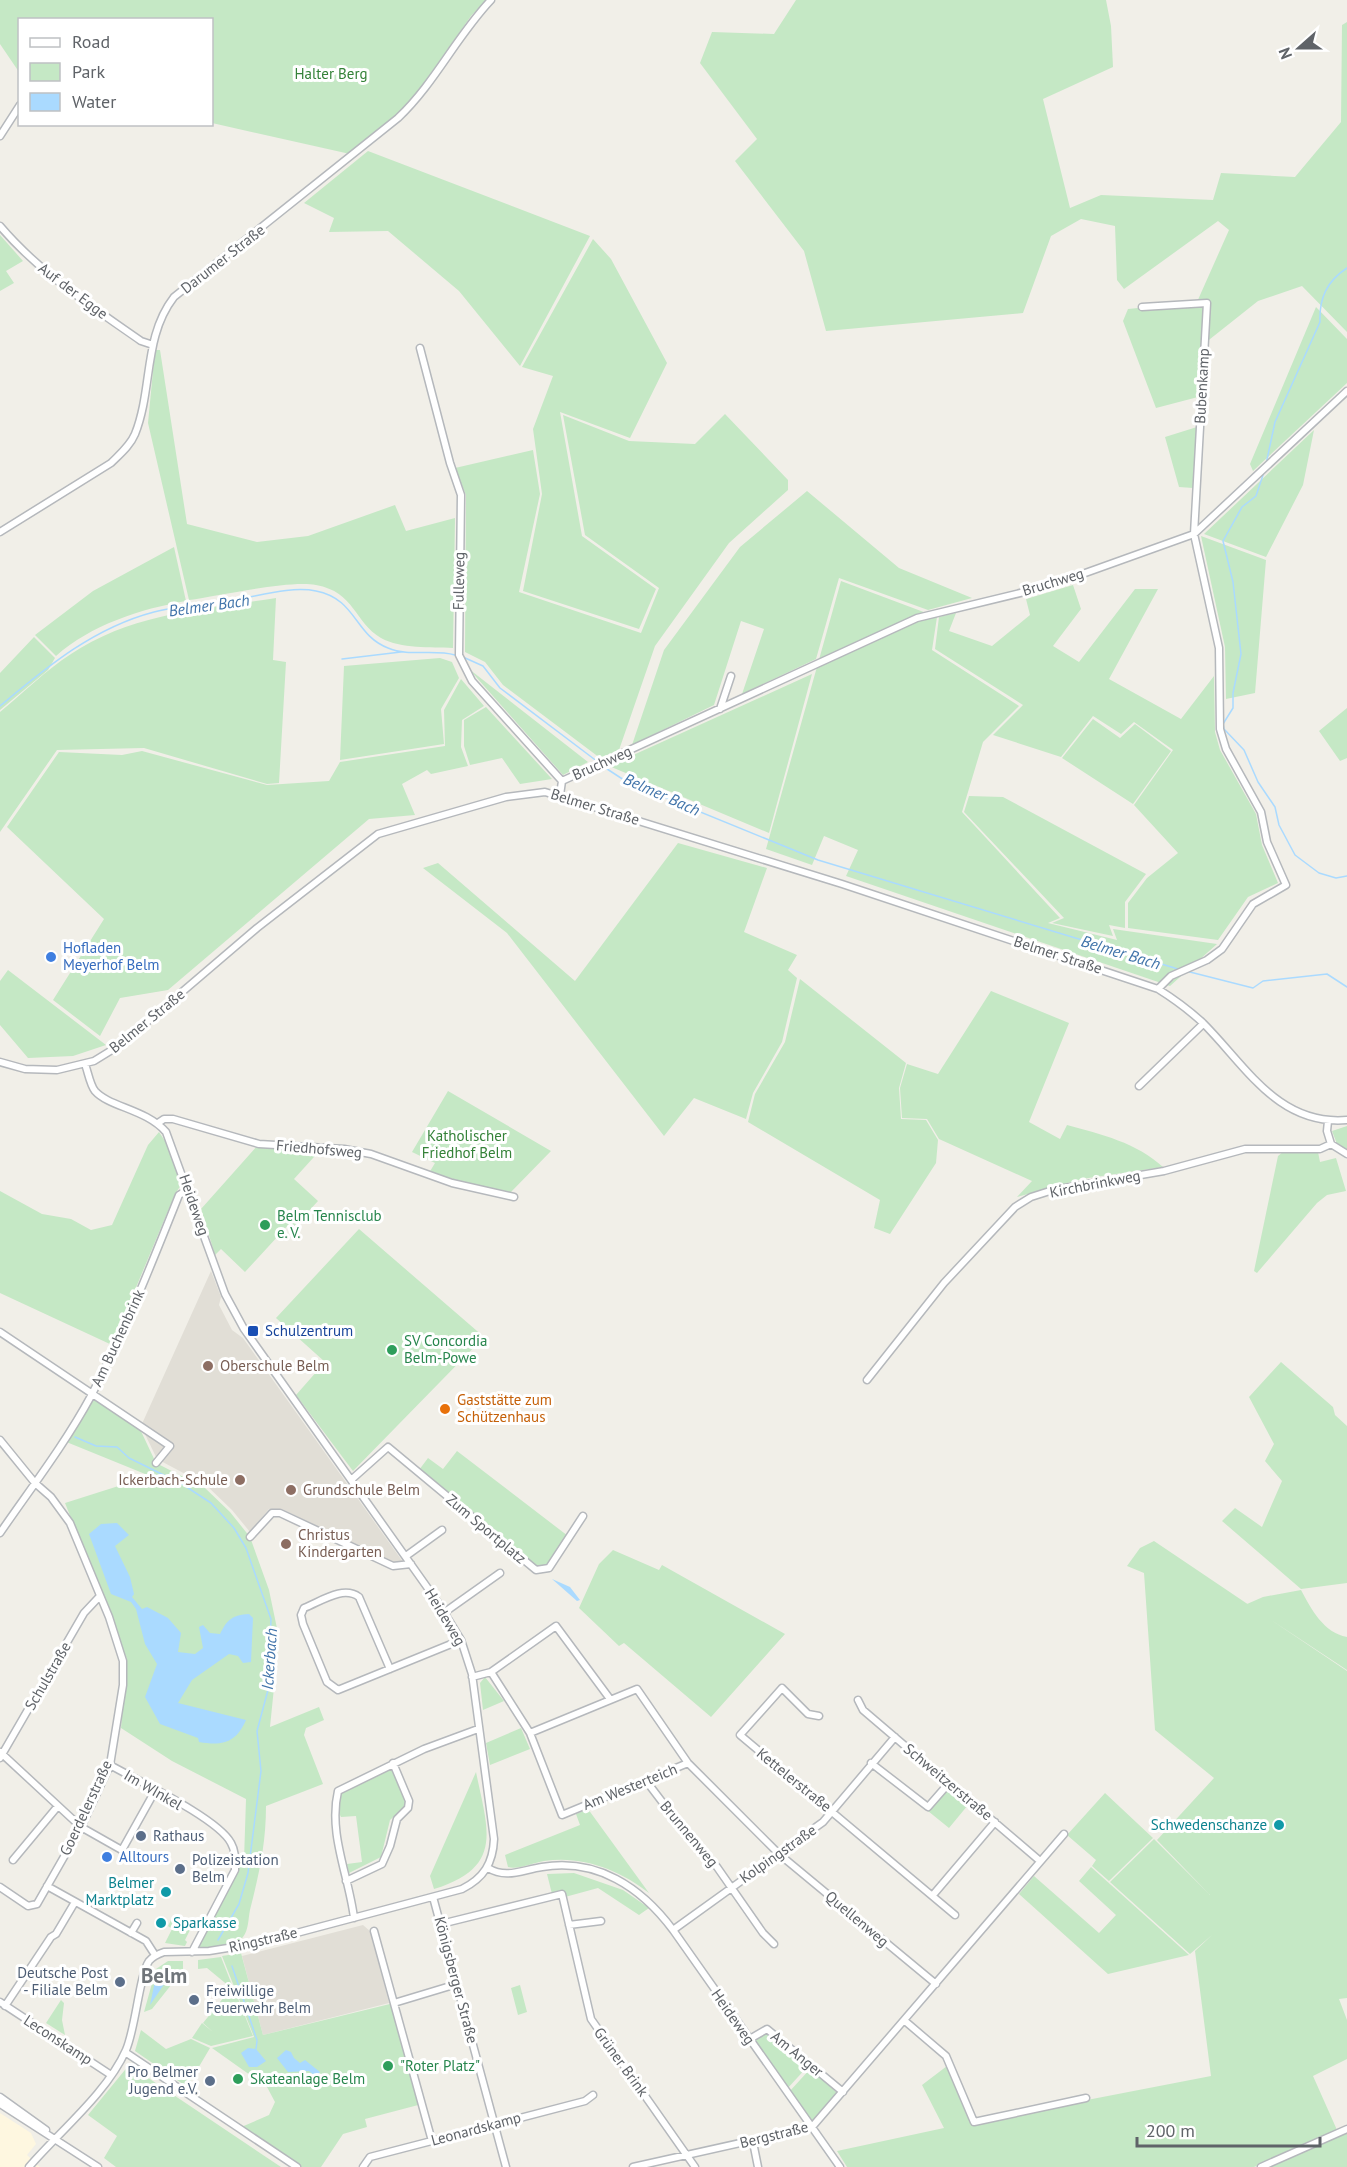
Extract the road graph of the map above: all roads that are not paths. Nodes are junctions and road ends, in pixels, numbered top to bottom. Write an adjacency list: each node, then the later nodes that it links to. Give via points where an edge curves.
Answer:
1 (491, 0): 6 (street, Darumer Straße, via 398,118 174,297 160,319)
2 (18, 108): 3 (street)
3 (0, 136)
4 (0, 226): 6 (street, Auf der Egge, via 25,254 71,292 141,341)
5 (1142, 307): 10 (street, Bubenkamp, via 1207,303)
6 (153, 345): 9 (street, Darumer Straße, via 134,436 111,463)
7 (420, 348): 13 (street, Fulleweg, via 461,495 462,666 471,681)
8 (1347, 391): 10 (street, Bruchweg)
9 (0, 532)
10 (1194, 534): 12 (street, Bruchweg, via 1049,586 917,618); 15 (street, via 1219,648 1220,729 1226,749 1261,812 1267,842 1286,885 1253,904 1222,949 1171,976)
11 (731, 676): 12 (street)
12 (720, 709): 13 (street, Bruchweg)
13 (562, 781): 14 (street, Bruchweg)
14 (560, 795): 15 (street, Belmer Straße); 18 (street, Belmer Straße, via 528,792 378,834 257,928 120,1046)
15 (1158, 989): 16 (street, Belmer Straße)
16 (1203, 1024): 19 (street); 21 (street, Belmer Straße, via 1279,1102 1307,1117)
17 (0, 1062): 18 (street, Belmer Straße, via 25,1069 57,1070)
18 (85, 1064): 22 (street, via 95,1091)
19 (1139, 1086)
20 (1347, 1120): 21 (street, Belmer Straße)
21 (1328, 1121): 23 (street)
22 (158, 1123): 25 (street, Heideweg, via 173,1146); 26 (street, Friedhofsweg, via 172,1119 258,1143 364,1152 452,1183)
23 (1331, 1144): 24 (street); 28 (street, Kirchbrinkweg, via 1320,1149 1245,1149 1164,1171 1031,1197 1015,1207 944,1283)
24 (1347, 1154)
25 (189, 1189): 29 (street, Am Buchenbrink, via 178,1195 144,1281); 32 (street, Heideweg, via 222,1286 238,1317)
26 (514, 1197)
27 (0, 1332): 29 (street)
28 (867, 1380)
29 (91, 1395): 31 (street, via 170,1446); 33 (street, Am Buchenbrink)
30 (0, 1440): 33 (street, Goerdelerstraße)
31 (156, 1463)
32 (351, 1480): 34 (street, Zum Sportplatz, via 388,1447 536,1570 549,1568); 38 (street, Heideweg)
33 (35, 1483): 36 (street, Am Buchenbrink); 41 (street, Goerdelerstraße, via 70,1523)
34 (583, 1516)
35 (442, 1530): 38 (street)
36 (0, 1533)
37 (250, 1537): 39 (street, via 272,1513 280,1513 393,1566)
38 (406, 1556): 39 (street, Heideweg)
39 (411, 1564): 42 (street, Heideweg)
40 (500, 1573): 42 (street)
41 (99, 1597): 53 (street, Schulstraße, via 84,1613); 57 (street, Goerdelerstraße, via 123,1661)
42 (445, 1612): 43 (street, Heideweg)
43 (461, 1640): 44 (street); 46 (street, Heideweg)
44 (390, 1669): 44 (street, via 338,1690 331,1687 303,1624 304,1608 344,1591 353,1592)
45 (491, 1671): 46 (street); 47 (street, via 556,1626); 51 (street, Am Westerteich)
46 (472, 1677): 50 (street, Heideweg)
47 (610, 1700): 51 (street, Am Westerteich); 55 (street, Am Westerteich, via 638,1689)
48 (858, 1700): 52 (street, Schweitzerstraße, via 863,1710)
49 (819, 1716): 62 (street, Kettelerstraße, via 808,1714 782,1688 740,1735)
50 (478, 1730): 54 (street); 71 (street, Heideweg, via 494,1839)
51 (530, 1732): 58 (street, Am Westerteich, via 562,1815)
52 (895, 1737): 56 (street, Kolpingstraße); 59 (street, Schweitzerstraße)
53 (1, 1755): 61 (street)
54 (393, 1763): 72 (street, via 410,1801 408,1808 397,1819 382,1864); 72 (street, via 338,1791 338,1842)
55 (688, 1763): 58 (street, Am Westerteich); 67 (street, Quellenweg)
56 (871, 1763): 59 (street, via 928,1807); 62 (street, Kolpingstraße)
57 (110, 1765): 60 (street, Im WInkel); 64 (street, Goerdelerstraße)
58 (647, 1782): 75 (street, Brunnenweg)
59 (950, 1783): 63 (street, Schweitzerstraße)
60 (155, 1791): 66 (street); 89 (street, Im WInkel, via 222,1832 236,1856 234,1870)
61 (58, 1806): 64 (street); 69 (street)
62 (832, 1811): 67 (street, Kolpingstraße); 76 (street, Kettelerstraße)
63 (995, 1822): 70 (street, Schweitzerstraße); 76 (street)
64 (81, 1827): 66 (street); 73 (street, Goerdelerstraße)
65 (1064, 1834): 70 (street, Bergstraße)
66 (122, 1850): 68 (street)
67 (778, 1854): 75 (street, Kolpingstraße); 92 (street, Quellenweg)
68 (134, 1857)
69 (13, 1860)
70 (1040, 1861): 92 (street, Bergstraße)
71 (488, 1868): 77 (street, Ringstraße, via 470,1885); 85 (street, Heideweg, via 503,1875 551,1865 573,1866 606,1874 648,1899)
72 (346, 1881): 80 (street)
73 (47, 1886): 74 (street, Goerdelerstraße, via 32,1907); 78 (street)
74 (0, 1887)
75 (731, 1887): 85 (street, Kolpingstraße); 88 (street, Brunnenweg)
76 (933, 1895): 79 (street, Kettelerstraße)
77 (433, 1897): 80 (street, Ringstraße); 83 (street, Königsberger Straße)
78 (75, 1902): 87 (street); 94 (street, Leconskamp, via 59,1930)
79 (955, 1915)
80 (354, 1918): 89 (street, Ringstraße, via 242,1947)
81 (601, 1921): 84 (street)
82 (136, 1923): 87 (street)
83 (441, 1924): 84 (street, Grüner Brink, via 562,1894); 91 (street, Königsberger Straße)
84 (569, 1925): 110 (street, Grüner Brink, via 591,2019)
85 (672, 1930): 96 (street, Heideweg)
86 (374, 1931): 93 (street)
87 (131, 1933): 90 (street, via 146,1941)
88 (774, 1944)
89 (192, 1952): 90 (street, Ringstraße)
90 (155, 1955): 97 (street, via 147,1966)
91 (457, 1984): 93 (street); 104 (street, Königsberger Straße)
92 (936, 1984): 95 (street, Bergstraße)
93 (394, 2003): 108 (street)
94 (3, 2004): 98 (street, Leconskamp)
95 (905, 2020): 99 (street, Bergstraße); 102 (street, via 946,2056 974,2122)
96 (748, 2040): 99 (street, Am Anger, via 767,2029); 105 (street, Heideweg)
97 (125, 2052): 98 (street); 114 (street)
98 (111, 2075): 107 (street)
99 (843, 2092): 105 (street, Bergstraße)
100 (593, 2095): 104 (street, Leonardskamp, via 585,2101)
101 (0, 2097): 107 (street)
102 (1086, 2098)
103 (0, 2104): 107 (street)
104 (495, 2124): 108 (street, Leonardskamp); 116 (street, Königsberger Straße)
105 (812, 2127): 109 (street, Bergstraße); 111 (street, Heideweg)
106 (1347, 2129): 120 (street)
107 (55, 2138): 112 (street); 113 (street)
108 (432, 2141): 115 (street, Leonardskamp, via 370,2157)
109 (753, 2142): 110 (street, Bergstraße); 119 (street)
110 (687, 2155): 117 (street, Bergstraße); 118 (street, Grüner Brink)
111 (837, 2165)
112 (29, 2167)
113 (98, 2167)
114 (297, 2167)
115 (363, 2167)
116 (506, 2167)
117 (633, 2167)
118 (695, 2167)
119 (758, 2167)
120 (1261, 2167)

